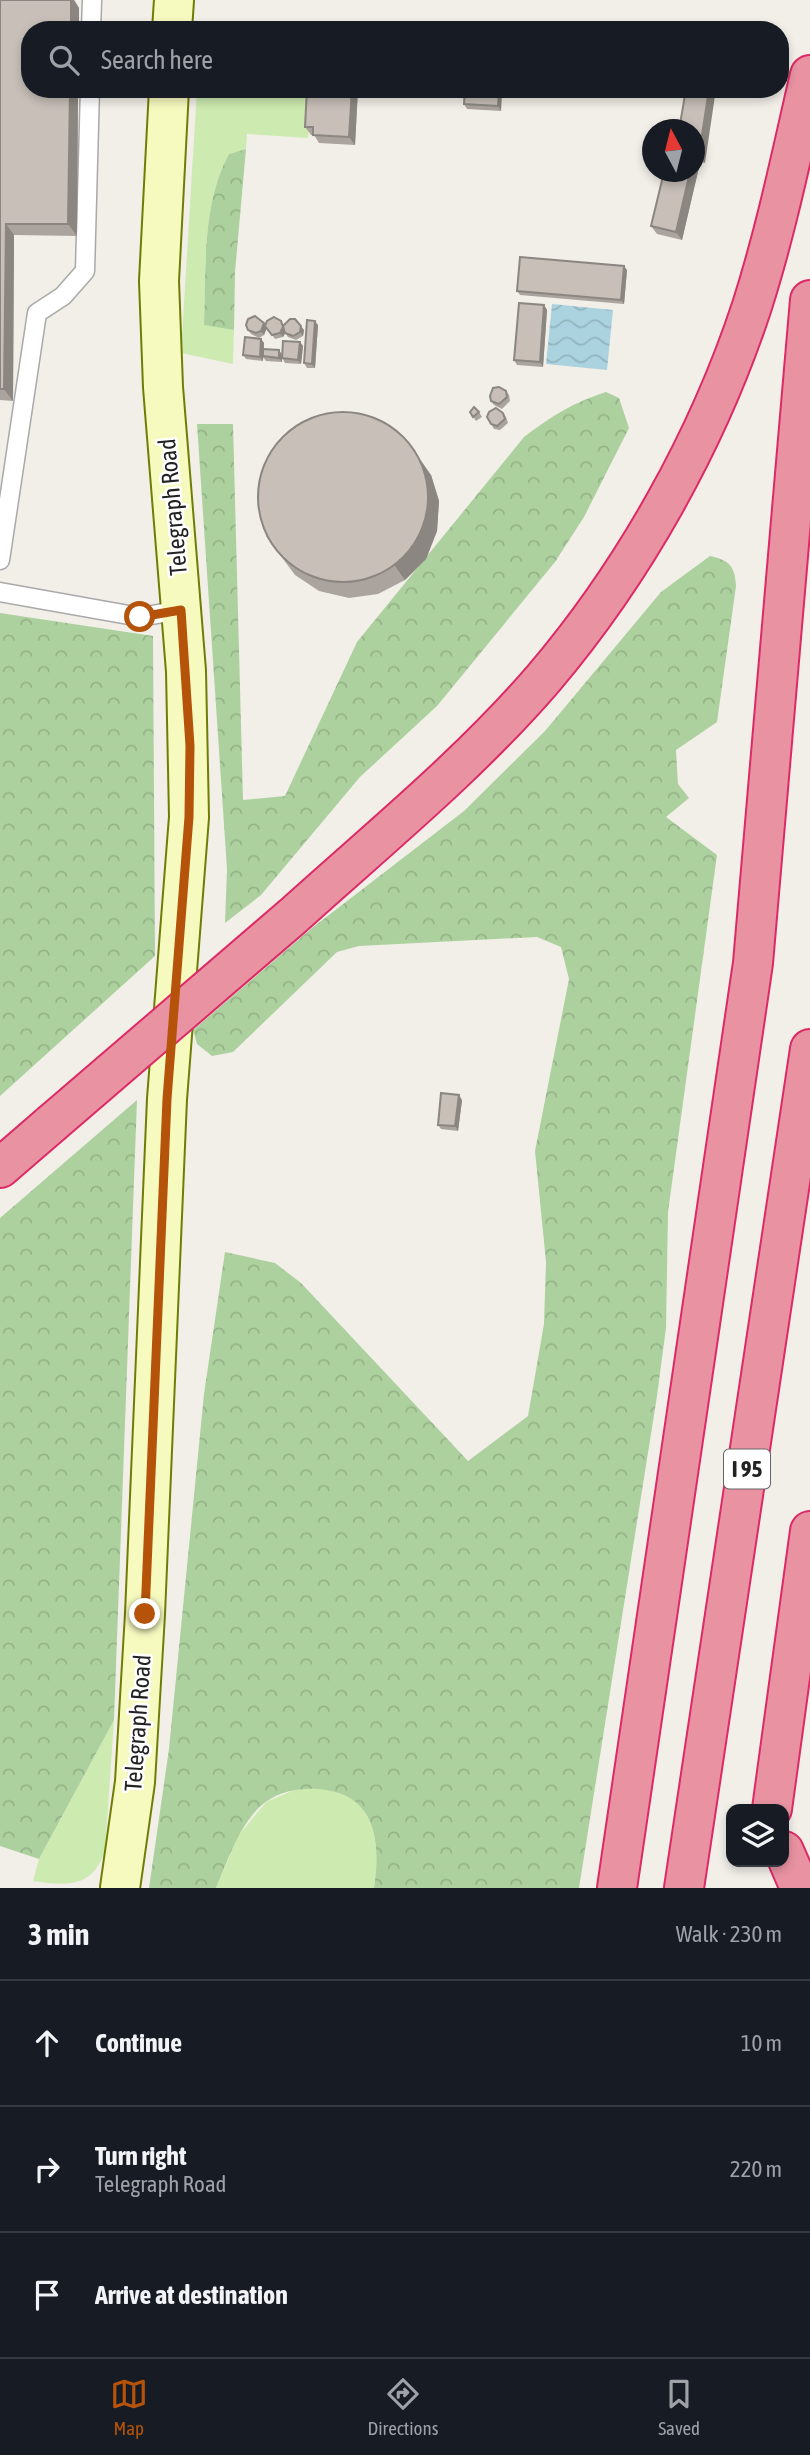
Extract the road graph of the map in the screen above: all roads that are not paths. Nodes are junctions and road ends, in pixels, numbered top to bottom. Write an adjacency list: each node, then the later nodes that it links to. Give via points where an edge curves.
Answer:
1 (92, 0): 3 (lane)
2 (174, 0): 4 (street)
3 (91, 21)
4 (173, 21)
5 (810, 75): 13 (highway, bridge, via 776,223 727,374 647,533 598,608 543,679 491,735 293,916)
6 (90, 98): 9 (lane, via 85,271 63,296 37,313)
7 (169, 98): 11 (street, Telegraph Road, via 159,281)
8 (810, 300): 20 (highway, via 753,963)
9 (0, 560)
10 (0, 592): 11 (lane, via 140,617)
11 (181, 610): 19 (street, Telegraph Road, via 190,746 189,817 167,1099 135,1782)
12 (810, 1049): 21 (highway, I 95)
13 (0, 1168)
14 (810, 1531): 15 (highway)
15 (773, 1804)
16 (810, 1860): 23 (highway)
17 (789, 1863): 22 (highway)
18 (810, 1882): 23 (lane)
19 (120, 1888)
20 (617, 1888)
21 (684, 1888)
22 (800, 1888)
23 (806, 1888)

